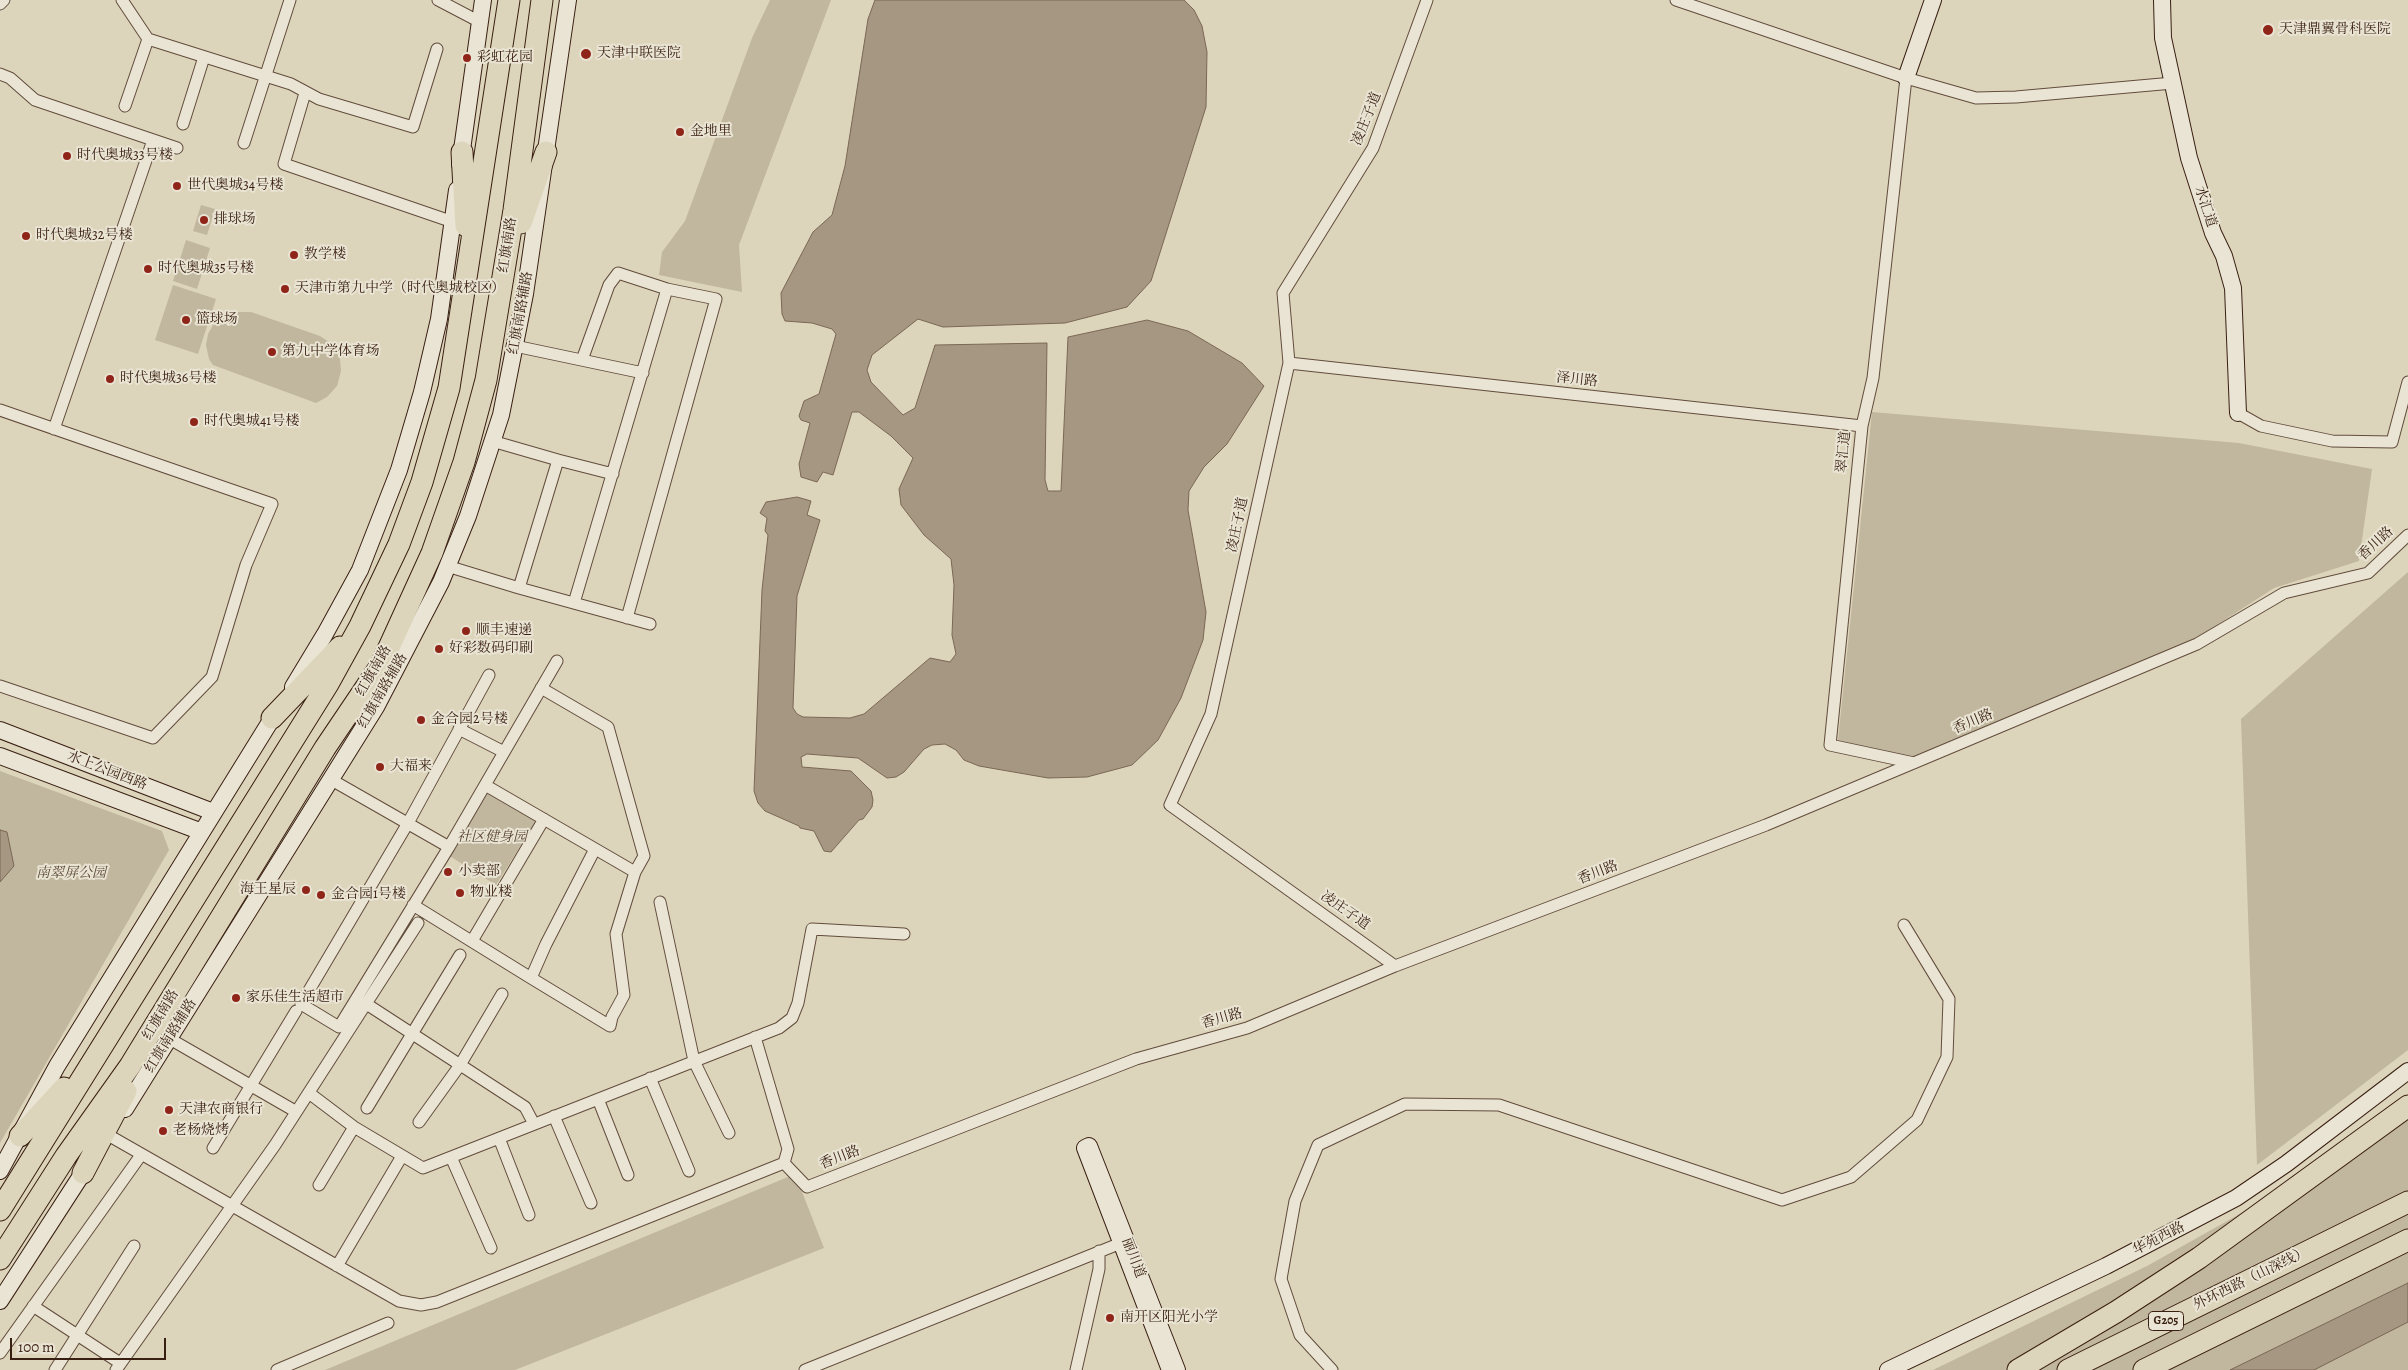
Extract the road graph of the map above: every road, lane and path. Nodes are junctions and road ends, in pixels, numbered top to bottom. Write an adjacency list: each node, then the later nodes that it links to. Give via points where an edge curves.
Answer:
1 (4, 0): 13 (street)
2 (122, 0): 15 (street)
3 (290, 0): 19 (street)
4 (438, 0): 14 (street)
5 (483, 0): 14 (main road)
6 (509, 0): 31 (highway)
7 (542, 0): 32 (highway, 红旗南路)
8 (568, 0): 29 (main road, 红旗南路辅路)
9 (1427, 0): 36 (street, 凌庄子道, via 1373,148 1283,293)
10 (1676, 0): 20 (street)
11 (1934, 0): 20 (main road)
12 (2162, 0): 21 (main road, 水汇道, via 2163,38)
13 (0, 4)
14 (480, 22): 28 (main road)
15 (148, 39): 17 (street); 23 (street)
16 (437, 49): 22 (street, via 412,127)
17 (204, 57): 19 (street); 24 (street)
18 (0, 74): 25 (street, via 10,78 35,100)
19 (265, 76): 22 (street, via 291,84); 26 (street)
20 (1906, 78): 21 (street, via 1976,98); 41 (street, 翠汇道, via 1873,378)
21 (2173, 83): 40 (main road, 水汇道, via 2189,158 2232,288)
22 (305, 93): 30 (street, via 284,164)
23 (125, 106)
24 (183, 124)
25 (153, 140): 27 (street); 42 (street)
26 (244, 142)
27 (177, 148)
28 (462, 152): 30 (main road); 31 (highway)
29 (546, 152): 32 (highway); 34 (main road, 红旗南路辅路)
30 (453, 222): 57 (main road, via 439,319 422,392 387,506 338,612)
31 (468, 265): 52 (highway, via 449,388 422,482 399,544)
32 (503, 276): 90 (highway, 红旗南路, via 486,380 464,462 432,553 381,665 325,748)
33 (667, 289): 35 (street, via 618,273 609,285); 37 (street); 50 (street, via 716,299)
34 (515, 346): 35 (street); 43 (main road, 红旗南路辅路, via 501,415)
35 (582, 360): 37 (street)
36 (1289, 363): 41 (street, 泽川路); 79 (street, 凌庄子道, via 1211,714 1170,805)
37 (643, 373): 45 (street)
38 (2408, 382): 40 (street, via 2392,442 2332,441 2261,426)
39 (0, 410): 42 (street)
40 (2238, 414)
41 (1862, 426): 62 (street, 翠汇道, via 1830,745)
42 (54, 429): 55 (street, via 272,504 246,565 212,677 153,738)
43 (492, 441): 44 (street); 47 (main road, 红旗南路辅路, via 468,516)
44 (558, 460): 45 (street); 48 (street)
45 (613, 474): 49 (street)
46 (2408, 535): 62 (street, 香川路, via 2368,574 2284,593 2197,644)
47 (447, 566): 48 (street); 63 (main road, 红旗南路辅路, via 376,707)
48 (519, 588): 49 (street)
49 (574, 603): 50 (street)
50 (627, 618): 51 (street)
51 (650, 624)
52 (360, 626): 57 (highway); 87 (highway, via 328,684)
53 (557, 661): 56 (street)
54 (489, 675): 58 (street)
55 (0, 686)
56 (541, 688): 60 (street); 71 (street, via 608,727 644,856)
57 (272, 718): 65 (main road)
58 (459, 729): 60 (street); 67 (street)
59 (0, 730): 65 (main road, 水上公园西路)
60 (504, 752): 64 (street)
61 (0, 756): 68 (main road, 水上公园西路)
62 (1914, 763): 79 (street, 香川路, via 1766,825)
63 (330, 779): 67 (street); 86 (main road, 红旗南路辅路)
64 (485, 784): 66 (street); 69 (street)
65 (213, 812): 68 (main road)
66 (544, 819): 70 (street); 77 (street)
67 (408, 824): 69 (street); 73 (street, via 301,1004 339,1027)
68 (202, 832): 106 (main road, via 57,1066)
69 (449, 846): 73 (street)
70 (596, 849): 71 (street); 80 (street)
71 (635, 872): 80 (street, via 616,934 624,995 610,1026)
72 (660, 902): 88 (street)
73 (413, 905): 77 (street)
74 (418, 924): 82 (street)
75 (1904, 925): 143 (street, via 1949,999 1948,1057 1917,1120 1851,1178 1782,1200 1499,1105 1405,1104 1318,1144 1295,1201 1281,1279 1300,1335)
76 (904, 934): 85 (street, via 812,929 798,1003 792,1018 779,1028)
77 (472, 941): 80 (street)
78 (460, 955): 84 (street)
79 (1395, 966): 113 (street, 香川路, via 1247,1028 1136,1059 807,1186)
80 (531, 978)
81 (502, 994): 89 (street)
82 (368, 1005): 84 (street); 95 (street)
83 (296, 1011): 94 (street)
84 (412, 1034): 89 (street); 98 (street)
85 (755, 1037): 88 (street); 113 (street, via 788,1149)
86 (170, 1038): 94 (street); 105 (main road, 红旗南路辅路)
87 (104, 1042): 106 (highway); 122 (highway)
88 (694, 1061): 92 (street); 104 (street)
89 (460, 1065): 101 (street); 102 (street, via 525,1107)
90 (130, 1066): 116 (highway, via 129,1085); 129 (highway, 红旗南路, via 66,1156)
91 (2408, 1071): 144 (main road, 华苑西路, via 2300,1154 2236,1198 2106,1266)
92 (650, 1078): 96 (street); 115 (street)
93 (2408, 1080): 145 (main road, 华苑西路, via 2280,1178 2208,1222)
94 (251, 1085): 99 (street); 109 (street)
95 (309, 1093): 99 (street); 103 (street)
96 (598, 1099): 100 (street); 117 (street)
97 (2408, 1106): 146 (highway, via 2157,1285)
98 (367, 1108)
99 (295, 1111): 121 (street)
100 (554, 1116): 102 (street); 120 (street)
101 (419, 1122)
102 (534, 1124): 107 (street)
103 (354, 1126): 111 (street); 118 (street)
104 (728, 1133)
105 (108, 1135): 110 (street); 116 (main road, 红旗南路辅路)
106 (20, 1136): 114 (main road)
107 (499, 1138): 112 (street); 123 (street)
108 (1087, 1147): 125 (main road, 丽川道)
109 (213, 1148)
110 (141, 1155): 121 (street); 132 (street)
111 (402, 1156): 112 (street, via 423,1168); 130 (street)
112 (451, 1157): 127 (street)
113 (784, 1162): 130 (street, via 437,1302 421,1305 399,1301)
114 (0, 1171)
115 (689, 1171)
116 (83, 1173): 131 (main road, 红旗南路辅路)
117 (628, 1175)
118 (319, 1184)
119 (2408, 1202): 147 (highway, 外环西路（山深线） / G205)
120 (591, 1203)
121 (231, 1206): 130 (street); 136 (street)
122 (0, 1210)
123 (529, 1214)
124 (2408, 1240): 148 (highway, G205)
125 (1123, 1241): 128 (street); 141 (main road, 丽川道); 142 (main road, 丽川道)
126 (134, 1246): 134 (street)
127 (491, 1248)
128 (1099, 1251): 139 (street); 140 (street, via 1099,1270)
129 (0, 1258)
130 (338, 1266)
131 (0, 1301)
132 (33, 1306): 134 (street); 135 (street)
133 (388, 1323): 138 (street)
134 (78, 1335): 136 (street); 137 (street)
135 (0, 1353)
136 (118, 1367)
137 (55, 1370)
138 (277, 1370)
139 (805, 1370)
140 (1076, 1370)
141 (1170, 1370)
142 (1177, 1370)
143 (1332, 1370)
144 (1888, 1370)
145 (1904, 1370)
146 (2018, 1370)
147 (2068, 1370)
148 (2144, 1370)

